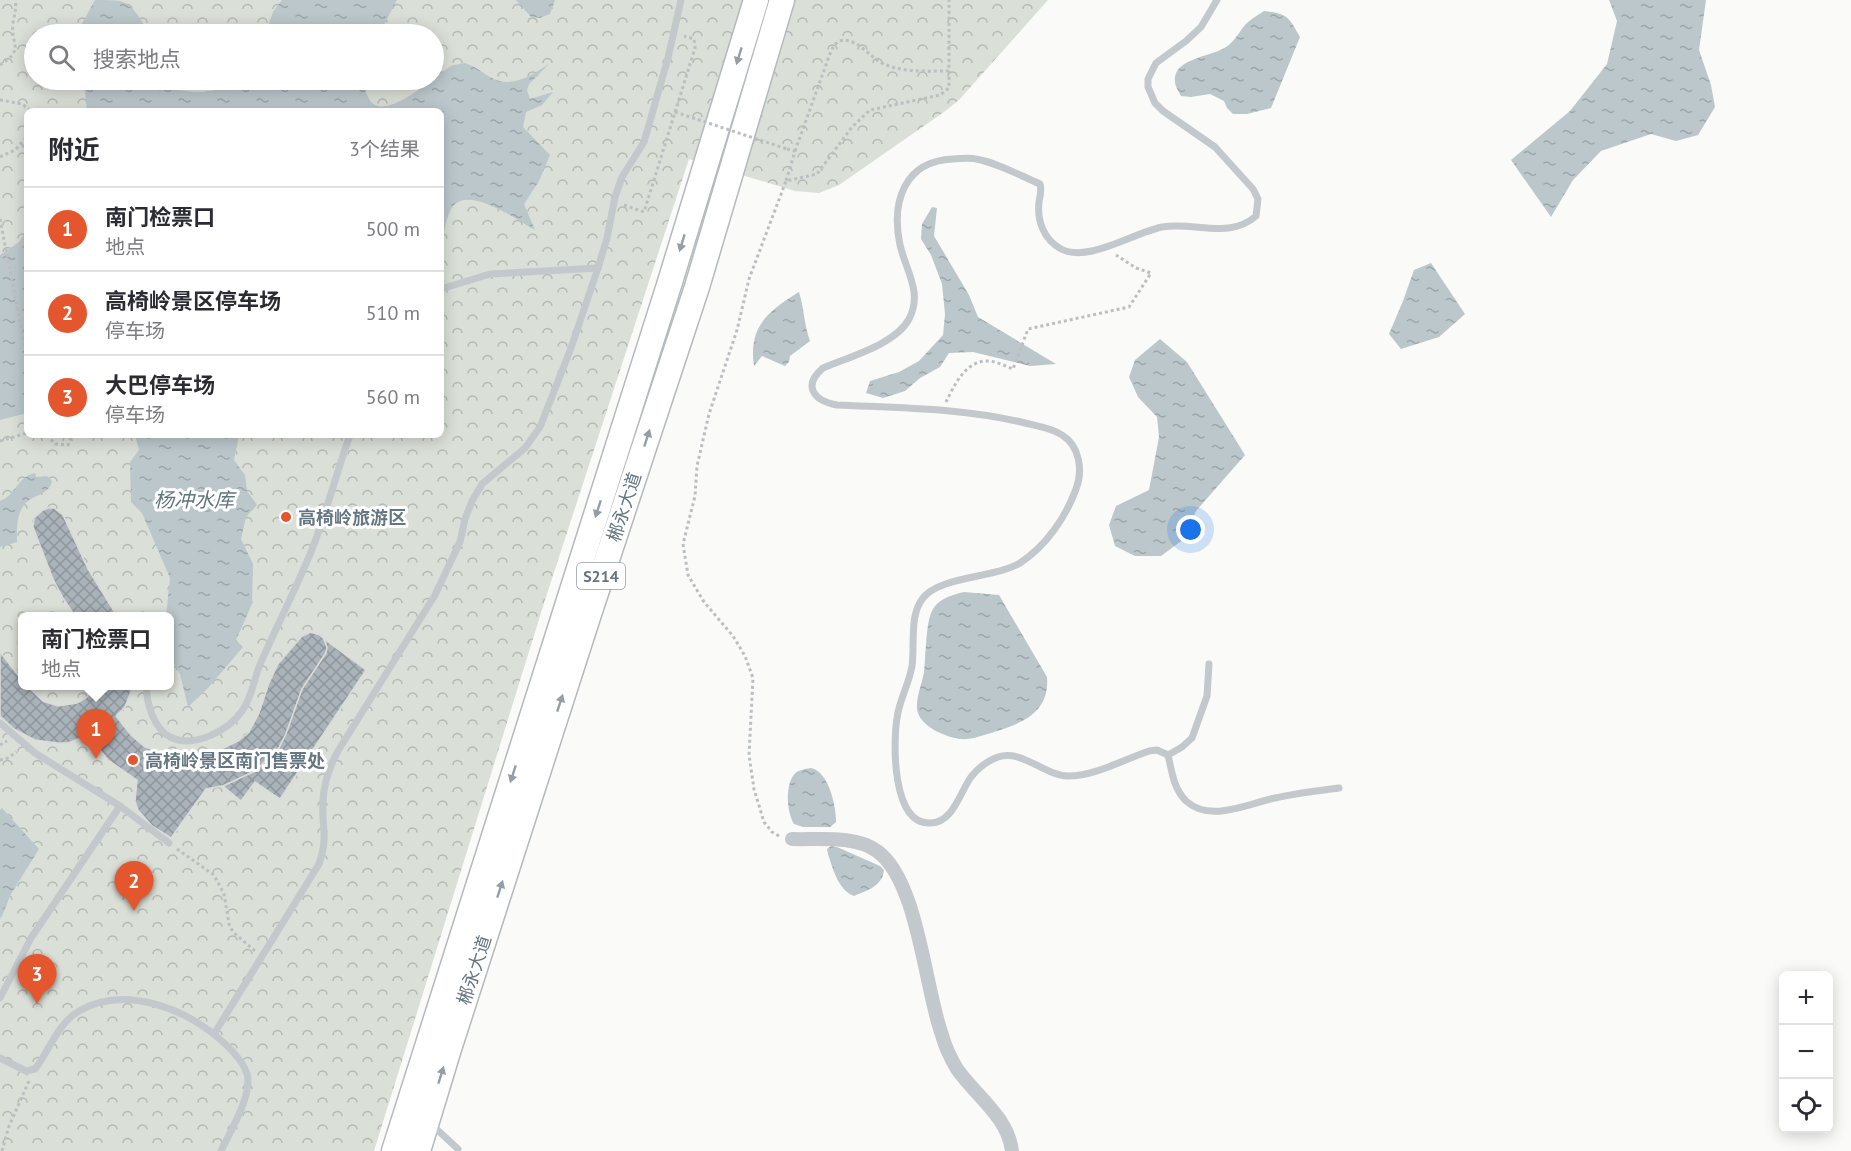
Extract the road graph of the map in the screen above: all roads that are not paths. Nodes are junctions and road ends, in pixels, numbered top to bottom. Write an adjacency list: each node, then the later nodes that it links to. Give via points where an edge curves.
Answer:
1 (681, 0): 5 (lane, via 644,142 622,177)
2 (756, 0): 19 (highway, 郴永大道 / S214, one-way to 19)
3 (782, 0): 19 (highway, 郴永大道 / S214, one-way to 3, via 580,639 697,287)
4 (1217, 0): 11 (lane, via 1201,27 1156,63 1148,87 1163,111 1215,147 1253,189 1258,199 1256,216 1226,229 1164,227 1088,252 1073,252 1061,249 1041,228 1040,184 974,158 938,160 924,165 904,187 898,226 914,288 910,318 899,333 824,368 812,381 816,398 825,403 978,413 1045,428 1072,444 1079,460 1078,483 1071,504 1048,537 1026,558 1005,570 941,586 922,598 914,628 911,667 897,718 896,756 903,802 920,821 940,821 950,812 970,778 983,764 999,756 1014,755 1048,772 1066,776 1084,775 1149,751)
5 (598, 268): 6 (lane, via 490,274); 17 (lane, via 540,427 525,448 482,484 472,501 460,542 435,595 329,768 322,802 326,835 318,864)
6 (444, 288)
7 (349, 438): 9 (lane, via 310,554 242,711 221,730 196,739 172,738 156,723)
8 (1209, 664): 11 (lane, via 1207,696 1192,738)
9 (146, 690)
10 (0, 723): 13 (lane, via 35,753)
11 (1168, 754): 12 (lane, via 1177,789 1188,802 1204,811 1242,808 1275,798)
12 (1339, 788)
13 (120, 806): 15 (lane); 16 (lane, via 31,938)
14 (792, 838): 24 (street, via 864,844 891,864 919,937 942,1036 956,1067 1005,1127)
15 (169, 843)
16 (0, 998)
17 (214, 1034): 18 (lane, via 182,1013 154,1003 125,1000 77,1012 62,1027 35,1070 26,1071); 21 (lane, via 231,1049 248,1075 247,1091)
18 (0, 1058)
19 (407, 1129): 20 (lane); 22 (lane); 23 (highway, 郴永大道 / S214)
20 (458, 1149)
21 (221, 1151)
22 (387, 1151)
23 (418, 1151)
24 (1012, 1151)

